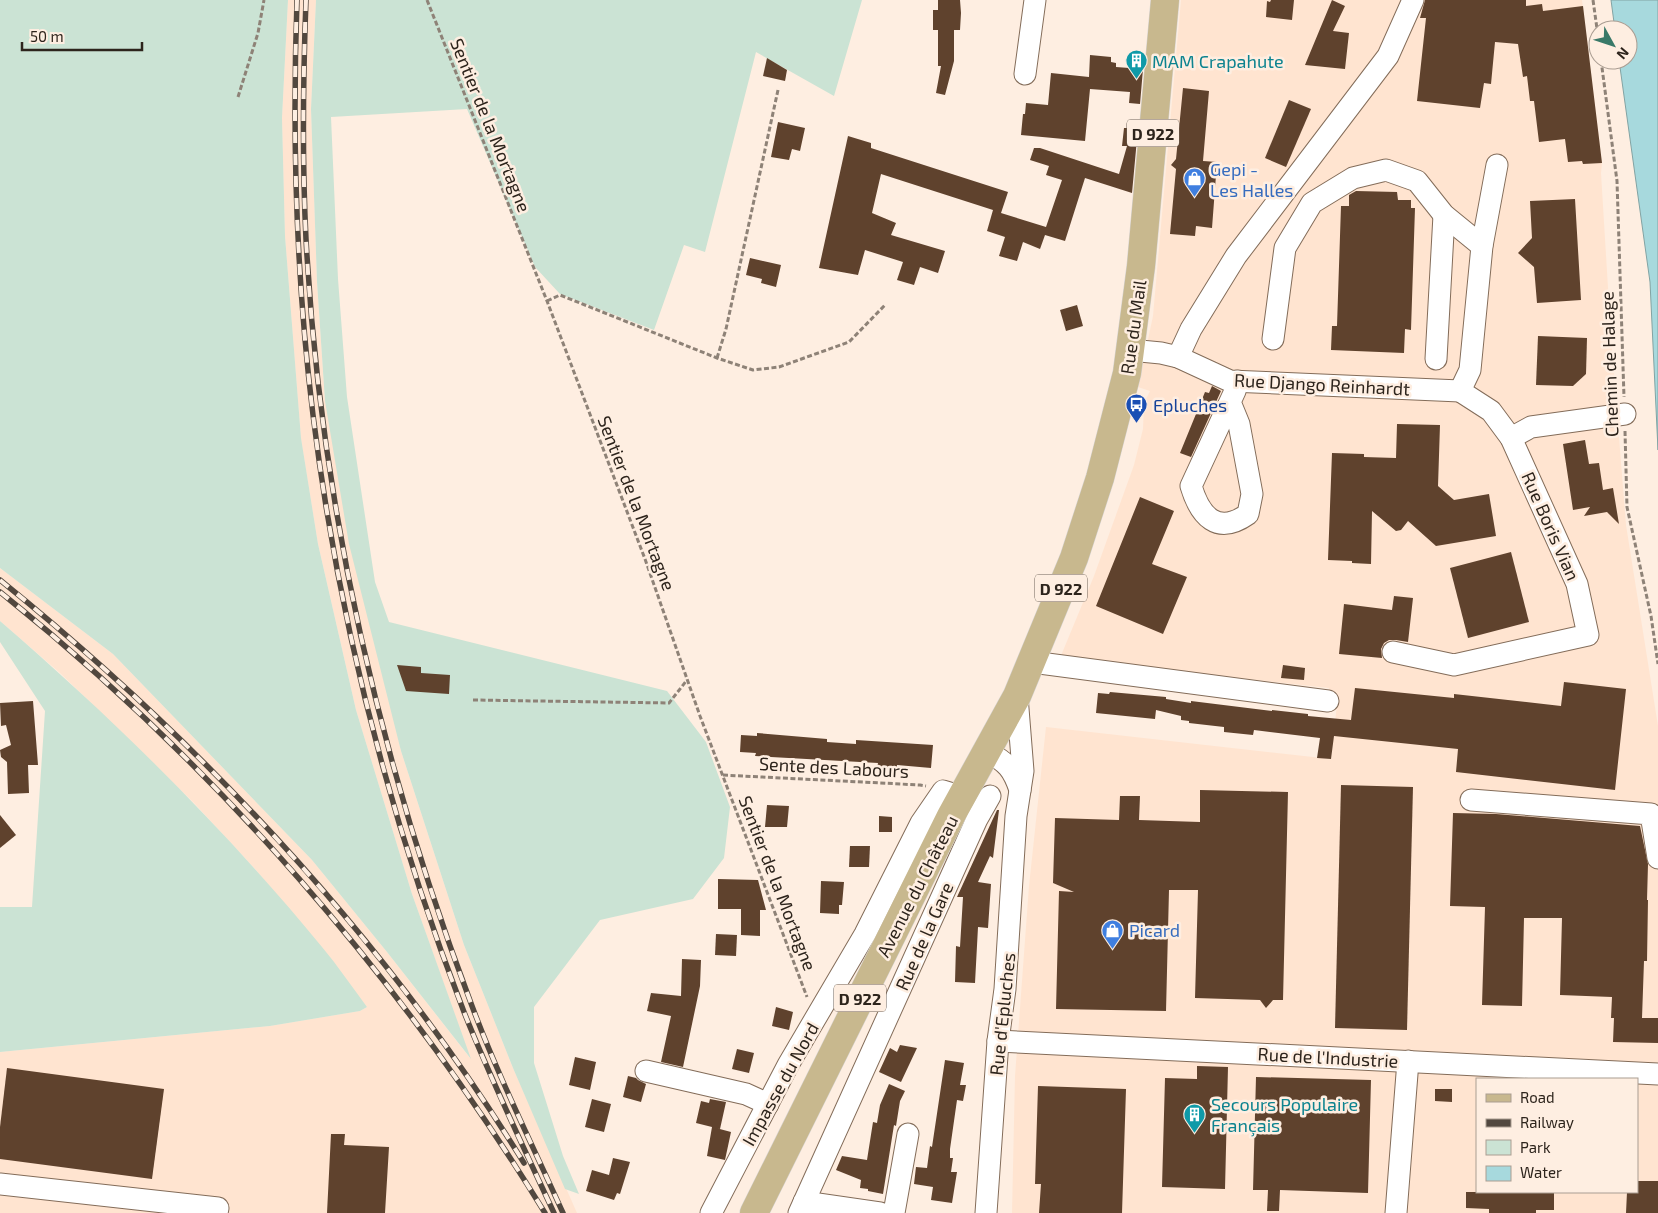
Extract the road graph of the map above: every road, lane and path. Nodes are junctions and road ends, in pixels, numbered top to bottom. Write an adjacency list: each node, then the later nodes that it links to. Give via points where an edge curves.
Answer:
1 (264, 0): 11 (path, via 258,33)
2 (427, 0): 15 (path, Sentier de la Mortagne)
3 (1035, 0): 9 (street)
4 (1165, 0): 18 (main road, Rue du Mail / D 922, via 1142,266)
5 (1413, 0): 19 (street, via 1388,56 1236,256 1191,329)
6 (1593, 0): 7 (path)
7 (1596, 20)
8 (1602, 70): 25 (path, Chemin de Halage, via 1617,181)
9 (1025, 74)
10 (778, 90): 20 (path)
11 (238, 97)
12 (1497, 165): 14 (street)
13 (1444, 215): 14 (street); 17 (street, via 1417,181 1386,170 1353,178 1312,203 1285,248); 21 (street)
14 (1482, 246): 23 (street, via 1470,370)
15 (547, 301): 20 (path, via 560,295); 30 (path, Sentier de la Mortagne, via 645,559)
16 (886, 304): 20 (path, via 849,342 778,368 753,370)
17 (1273, 339)
18 (1130, 350): 19 (street, Rue Django Reinhardt); 28 (main road, Rue du Mail / D 922, via 1100,478 1074,558)
19 (1178, 357): 22 (street, Rue Django Reinhardt)
20 (718, 358)
21 (1436, 359)
22 (1238, 381): 23 (street, Rue Django Reinhardt); 24 (street)
23 (1460, 392): 26 (street, Rue Boris Vian, via 1491,411)
24 (1230, 402): 24 (street, via 1191,486 1206,517 1219,524 1237,521 1248,514 1252,494 1239,424)
25 (1625, 414): 26 (street, via 1531,427); 29 (path, Chemin de Halage, via 1627,507 1652,616)
26 (1511, 438): 27 (street, Rue Boris Vian, via 1577,584 1588,636 1454,665)
27 (1393, 652)
28 (1032, 662): 31 (main road, Rue du Mail / D 922); 33 (street)
29 (1658, 664)
30 (687, 680): 32 (path, via 669,704); 35 (path, Sentier de la Mortagne)
31 (1017, 696): 34 (main road, Avenue du Château / D 922); 36 (street, Rue d'Epluches, via 1023,771)
32 (472, 700)
33 (1328, 701)
34 (987, 752): 36 (street, via 1002,760 1014,773); 37 (main road, Avenue du Château / D 922)
35 (722, 775): 37 (path, Sente des Labours, via 920,784); 41 (path, Sentier de la Mortagne)
36 (1020, 790): 39 (street, Rue d'Epluches)
37 (966, 792): 39 (street); 41 (street, Impasse du Nord, via 922,823 866,934); 49 (street, Rue de la Gare, via 977,819); 52 (main road, Avenue du Château / D 922, via 951,816)
38 (1471, 800): 40 (street, via 1651,814)
39 (1016, 816): 42 (street, Rue d'Epluches, via 1006,989)
40 (1658, 858)
41 (816, 1018): 46 (street, Impasse du Nord)
42 (998, 1041): 43 (street, Rue de l'Industrie); 55 (street, Rue d'Epluches)
43 (1408, 1062): 45 (street, Rue de l'Industrie); 56 (street)
44 (646, 1071): 46 (street, via 746,1094)
45 (1658, 1074)
46 (768, 1104): 51 (street, Impasse du Nord)
47 (908, 1134): 54 (street)
48 (0, 1184): 50 (street, via 218,1208)
49 (801, 1208): 53 (street)
50 (217, 1213)
51 (711, 1213)
52 (754, 1213)
53 (880, 1213)
54 (894, 1213)
55 (986, 1213)
56 (1396, 1213)

